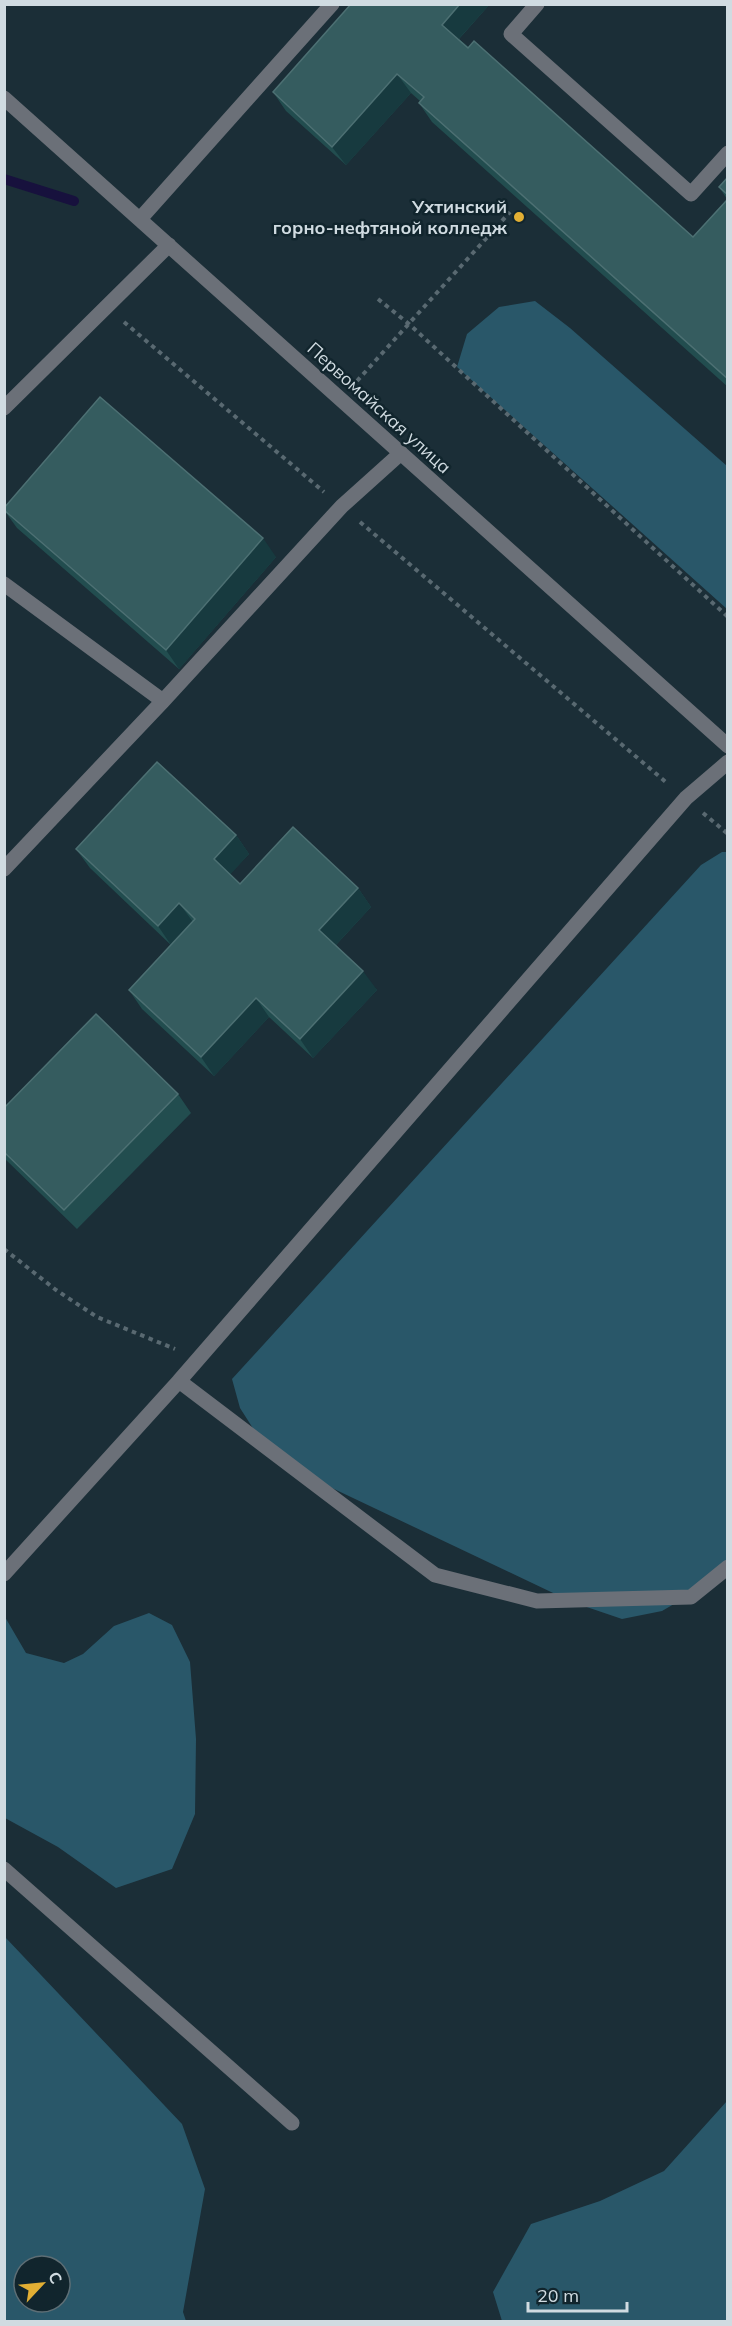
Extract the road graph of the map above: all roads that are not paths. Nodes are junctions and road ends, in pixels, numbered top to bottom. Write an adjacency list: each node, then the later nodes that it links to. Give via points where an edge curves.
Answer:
1 (333, 4): 5 (street)
2 (537, 4): 4 (street, via 512,34 691,194)
3 (4, 98): 5 (street, Первомайская улица)
4 (728, 153)
5 (140, 219): 6 (street, Первомайская улица)
6 (169, 245): 7 (street); 8 (street, Первомайская улица)
7 (4, 408)
8 (401, 453): 10 (street, via 342,506); 11 (street, Первомайская улица)
9 (4, 584): 10 (street)
10 (164, 701): 13 (street)
11 (728, 746)
12 (728, 762): 14 (street, via 686,798)
13 (4, 869)
14 (178, 1381): 15 (street, via 435,1575 537,1601 691,1597); 16 (street)
15 (728, 1568)
16 (4, 1574)
17 (4, 1869): 18 (street)
18 (292, 2122)

